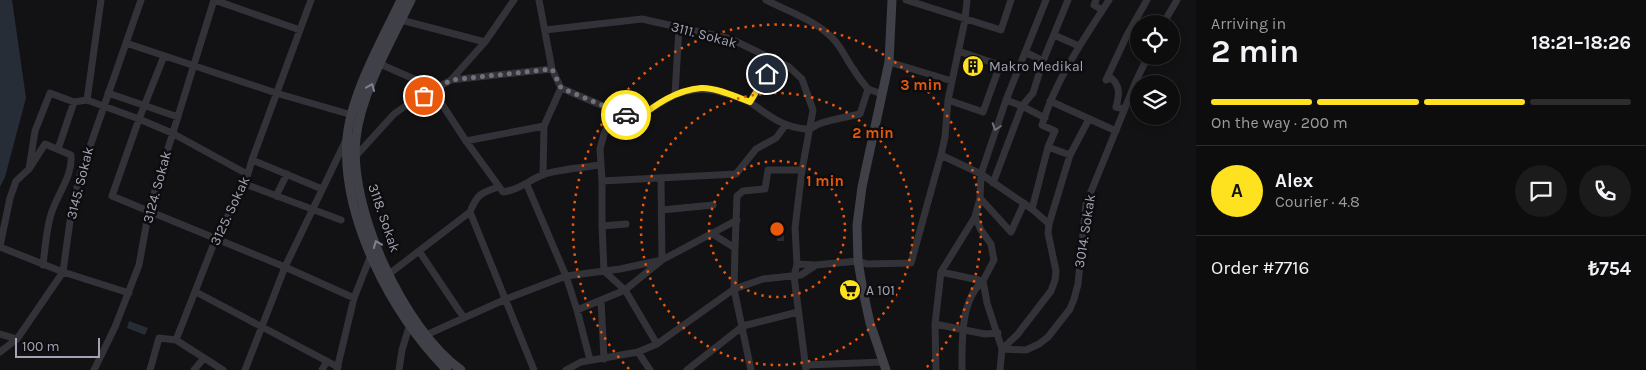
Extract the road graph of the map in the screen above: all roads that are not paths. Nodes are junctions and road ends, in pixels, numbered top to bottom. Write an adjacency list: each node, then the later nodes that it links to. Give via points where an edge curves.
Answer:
1 (101, 0): 52 (street)
2 (141, 0): 29 (street, 3145. Sokak)
3 (214, 0): 25 (street); 39 (street, 3124. Sokak)
4 (312, 0): 25 (street, 3125. Sokak)
5 (401, 0): 64 (main road, 3118. Sokak, via 357,96)
6 (411, 0): 22 (main road, 3118. Sokak)
7 (514, 0): 28 (street)
8 (539, 0): 26 (street)
9 (766, 0): 46 (street, via 825,31)
10 (892, 0): 36 (main road)
11 (906, 0): 23 (street)
12 (967, 0): 23 (street)
13 (1010, 0): 23 (street, via 1001,30)
14 (1046, 0): 32 (street)
15 (1068, 0): 27 (street)
16 (1096, 0): 20 (street, via 1094,5)
17 (1109, 0): 20 (street)
18 (1147, 0): 61 (street, via 1106,80 1111,78 1115,81 1119,92 1116,107)
19 (1177, 0): 21 (street)
20 (1102, 10): 30 (street)
21 (1168, 15)
22 (401, 20): 28 (street); 38 (main road, 3118. Sokak)
23 (965, 20): 31 (street)
24 (679, 28): 26 (street, 3111. Sokak, via 642,19); 34 (street, 3111. Sokak, via 731,39); 50 (street)
25 (300, 30): 49 (street, 3125. Sokak)
26 (546, 30): 42 (street)
27 (1054, 35): 30 (street); 35 (street)
28 (485, 42): 43 (street)
29 (126, 44): 33 (street); 48 (street, 3145. Sokak)
30 (1078, 46): 37 (street)
31 (958, 51): 44 (street); 53 (street, via 1000,65 983,112)
32 (1025, 52): 35 (street); 54 (street)
33 (164, 56): 39 (street); 59 (street)
34 (776, 60): 57 (street); 70 (street, 3111. Sokak, via 802,80 813,110)
35 (1043, 61): 60 (street, via 1033,93)
36 (889, 62): 44 (street); 51 (main road)
37 (1068, 62): 41 (street); 55 (street)
38 (380, 64): 47 (street, via 430,86); 79 (main road, 3118. Sokak, one-way to 38, via 360,120)
39 (193, 65): 49 (street); 63 (street, 3124. Sokak)
40 (1144, 65): 61 (street, 3014. Sokak)
41 (1076, 67)
42 (552, 69): 43 (street); 45 (street)
43 (451, 80): 47 (street)
44 (952, 81): 53 (street)
45 (561, 88): 62 (street); 68 (street)
46 (868, 89): 51 (street); 70 (street, via 860,114 819,124)
47 (433, 91): 74 (street); 79 (street, via 394,114)
48 (108, 93): 58 (street, 3145. Sokak); 59 (street)
49 (276, 93): 64 (street); 80 (street, 3125. Sokak)
50 (675, 94): 57 (street, via 702,88); 62 (street, via 636,120)
51 (882, 94): 117 (main road, via 862,187 857,225)
52 (87, 100): 56 (street); 58 (street)
53 (948, 100): 77 (street)
54 (1006, 100): 60 (street); 86 (street, one-way to 86)
55 (1050, 101): 65 (street); 67 (street)
56 (74, 102): 76 (street); 82 (street, via 50,93 35,131)
57 (750, 102): 69 (street)
58 (103, 105): 66 (street); 123 (street, 3145. Sokak, via 80,175)
59 (144, 105): 63 (street); 66 (street)
60 (1022, 106): 65 (street); 90 (street)
61 (1124, 109): 71 (street, 3014. Sokak)
62 (615, 110): 81 (street, via 600,149)
63 (178, 116): 72 (street, 3124. Sokak)
64 (352, 116): 73 (main road, 3118. Sokak)
65 (1044, 118): 75 (street, via 1042,125 1055,131)
66 (139, 119): 72 (street); 101 (street, via 112,196)
67 (1089, 119): 71 (street); 78 (street)
68 (544, 126): 74 (street); 87 (street)
69 (785, 126): 70 (street); 88 (street, via 776,138 756,149 736,174)
70 (809, 130): 83 (street, 3111. Sokak)
71 (1116, 130): 151 (street, 3014. Sokak, via 1086,204 1078,284 1070,309 1039,344 1026,350)
72 (172, 133): 84 (street); 101 (street, 3124. Sokak)
73 (348, 137): 94 (street); 115 (main road, 3118. Sokak, via 350,190)
74 (466, 141): 93 (street)
75 (1048, 147): 78 (street); 100 (street)
76 (58, 149): 82 (street, via 45,144); 119 (street, via 71,155 66,183 49,219)
77 (941, 155): 86 (street); 117 (street, via 911,264)
78 (1070, 155): 108 (street)
79 (355, 157): 125 (main road, 3118. Sokak, one-way to 79, via 363,211)
80 (252, 160): 84 (street, 3125. Sokak); 85 (street)
81 (600, 165): 87 (street); 89 (street)
82 (29, 168): 112 (street, via 16,181)
83 (802, 170): 106 (street, via 768,170 764,189 743,191 737,196); 118 (street, 3111. Sokak, via 795,228)
84 (247, 174): 91 (street, 3125. Sokak)
85 (287, 174): 94 (street); 95 (street)
86 (981, 174): 90 (street); 96 (street)
87 (543, 175): 92 (street)
88 (661, 178): 89 (street); 102 (street)
89 (602, 181): 109 (street)
90 (994, 183): 97 (street)
91 (245, 184): 95 (street); 111 (street, 3125. Sokak)
92 (527, 184): 93 (street, via 503,192); 126 (street)
93 (498, 187): 103 (street, via 475,199)
94 (322, 189): 99 (street)
95 (276, 196): 99 (street)
96 (980, 198): 97 (street, via 1012,232); 104 (street)
97 (1024, 203): 100 (street)
98 (713, 205): 102 (street)
99 (312, 209): 105 (street); 121 (street)
100 (1032, 209): 108 (street)
101 (150, 210): 111 (street); 132 (street, 3124. Sokak, via 139,265)
102 (662, 210): 116 (street)
103 (470, 212): 114 (street); 134 (street)
104 (975, 217): 124 (street); 128 (street, via 992,244 994,260)
105 (341, 220)
106 (737, 220): 110 (street); 113 (street)
107 (626, 224): 109 (street)
108 (1049, 224): 151 (street, via 1056,280 1017,335)
109 (602, 226): 122 (street)
110 (711, 233): 113 (street); 116 (street)
111 (216, 238): 121 (street); 131 (street, 3125. Sokak)
112 (0, 247): 119 (street)
113 (735, 248): 129 (street)
114 (419, 251): 125 (street); 138 (street)
115 (370, 255): 133 (street); 141 (main road, 3118. Sokak)
116 (662, 260): 122 (street); 130 (street)
117 (858, 261): 120 (street); 159 (main road, via 870,323)
118 (797, 264): 120 (street); 127 (street, 3111. Sokak)
119 (43, 265): 123 (street)
120 (816, 265): 127 (street)
121 (285, 267): 133 (street); 140 (street)
122 (604, 271): 126 (street); 130 (street)
123 (63, 272): 132 (street); 147 (street, 3145. Sokak)
124 (941, 272): 128 (street); 139 (street)
125 (389, 274): 146 (main road, 3118. Sokak)
126 (566, 276): 134 (street); 136 (street)
127 (794, 276): 129 (street, via 763,279); 137 (street)
128 (983, 281): 143 (street, via 970,298); 144 (street)
129 (734, 289): 142 (street); 149 (street)
130 (625, 290): 135 (street); 149 (street)
131 (196, 292): 140 (street); 148 (street, 3125. Sokak)
132 (129, 293): 163 (street, 3124. Sokak)
133 (354, 298): 160 (street)
134 (506, 299): 138 (street); 172 (street)
135 (601, 300): 136 (street); 155 (street)
136 (577, 310): 156 (street)
137 (798, 312): 142 (street); 161 (street)
138 (464, 318): 146 (street)
139 (935, 324): 143 (street); 177 (street)
140 (262, 326): 157 (street); 167 (street)
141 (409, 326): 169 (street); 170 (main road, 3118. Sokak)
142 (743, 326): 162 (street); 176 (street)
143 (964, 328): 144 (street, via 985,334); 178 (street)
144 (998, 333): 151 (street)
145 (0, 334): 147 (street)
146 (426, 335): 171 (main road, 3118. Sokak)
147 (17, 339): 150 (street); 152 (street, 3145. Sokak)
148 (176, 340): 154 (street); 164 (street, via 159,338)
149 (657, 344): 153 (street)
150 (0, 347)
151 (1002, 349): 179 (street)
152 (0, 352)
153 (638, 352): 155 (street); 175 (street)
154 (204, 358): 165 (street); 166 (street)
155 (604, 359): 156 (street)
156 (590, 360): 158 (street)
157 (327, 361): 160 (street); 168 (street)
158 (581, 362): 173 (street); 174 (street)
159 (885, 366): 161 (street)
160 (337, 368)
161 (805, 368)
162 (690, 369)
163 (96, 370)
164 (150, 370)
165 (194, 370)
166 (224, 370)
167 (245, 370)
168 (322, 370)
169 (399, 370)
170 (447, 370)
171 (461, 370)
172 (534, 370)
173 (566, 370)
174 (587, 370)
175 (650, 370)
176 (751, 370)
177 (936, 370)
178 (962, 370)
179 (1000, 370)

